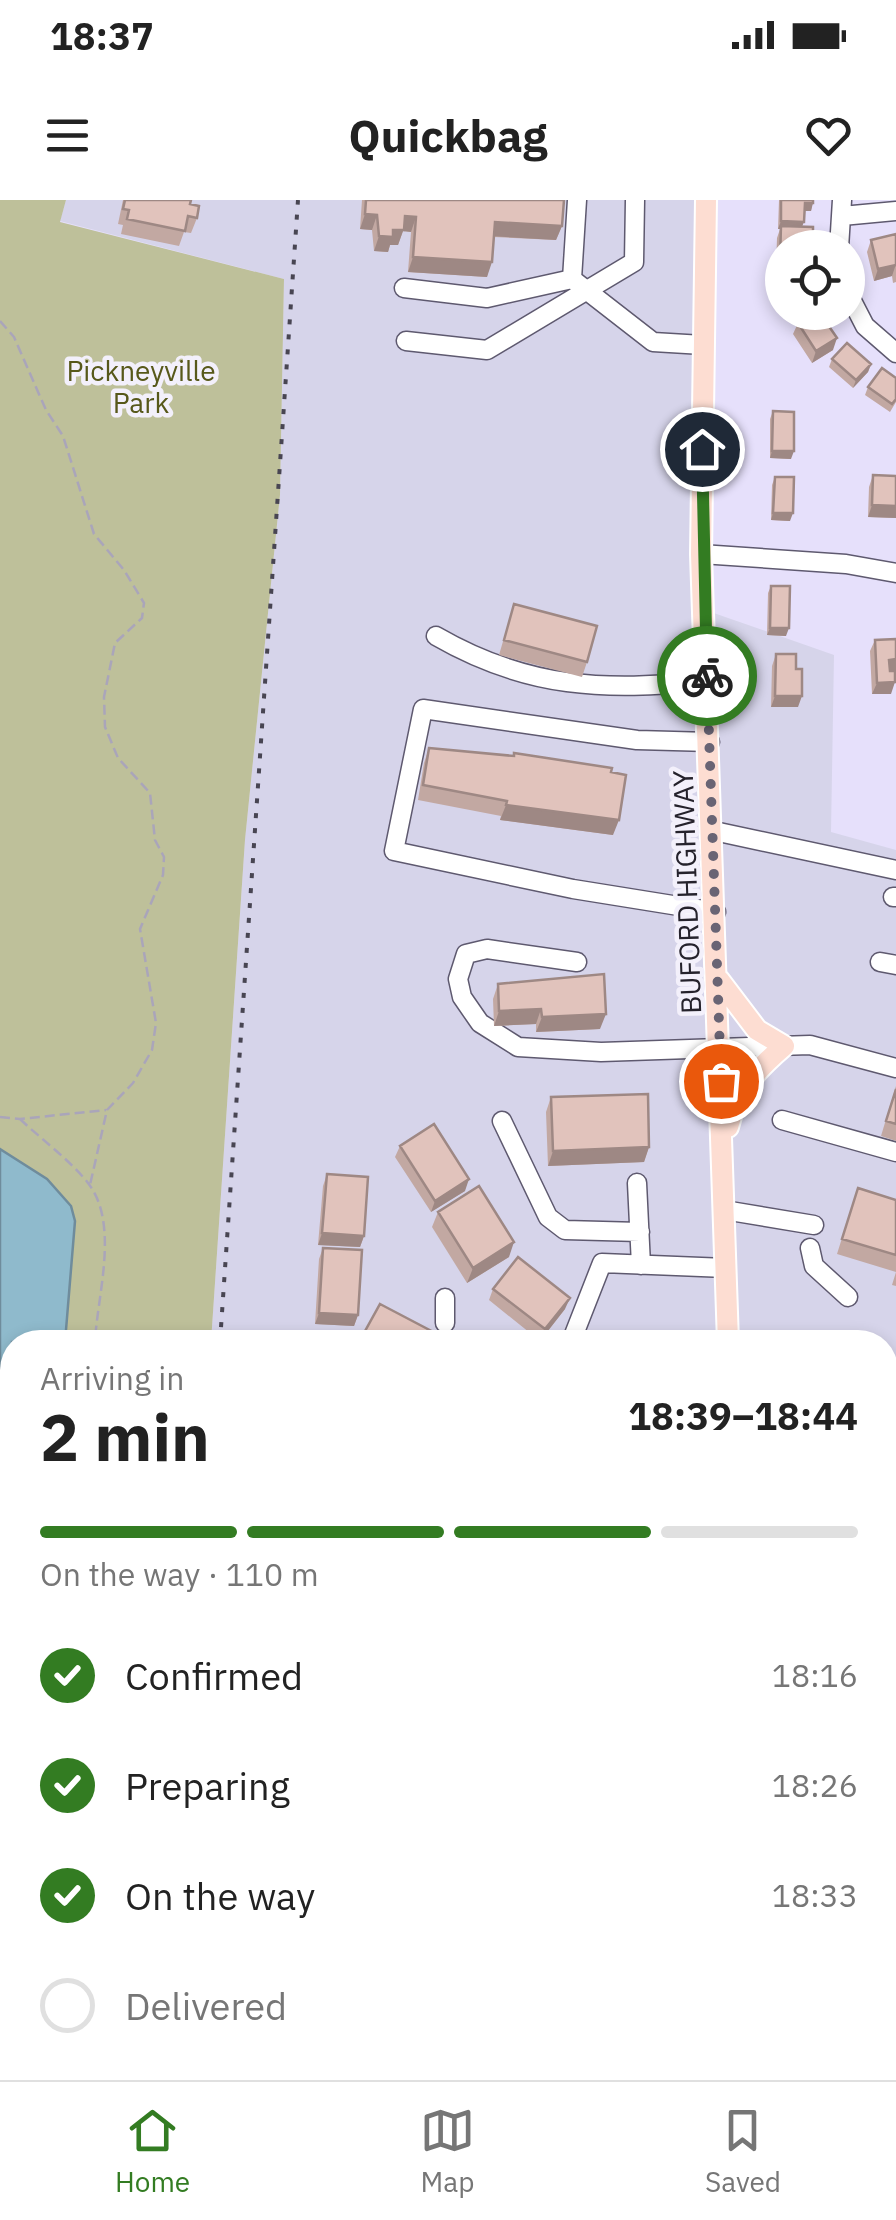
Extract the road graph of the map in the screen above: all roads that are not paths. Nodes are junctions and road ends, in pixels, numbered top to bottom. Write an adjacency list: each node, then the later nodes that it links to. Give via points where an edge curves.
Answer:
1 (577, 200): 6 (street)
2 (634, 200): 8 (street, via 634,262)
3 (706, 200): 11 (main road, BUFORD HIGHWAY)
4 (842, 208): 5 (street)
5 (896, 212)
6 (572, 279): 7 (street, via 487,298); 8 (street)
7 (404, 288)
8 (588, 291): 10 (street, via 487,350); 11 (street, via 653,342)
9 (865, 324): 12 (street)
10 (406, 341)
11 (703, 344): 13 (main road, BUFORD HIGHWAY)
12 (896, 353)
13 (701, 554): 14 (street); 16 (main road, BUFORD HIGHWAY)
14 (896, 573)
15 (436, 636): 16 (street, via 468,654 560,684)
16 (707, 682): 17 (main road, BUFORD HIGHWAY)
17 (710, 742): 18 (main road, BUFORD HIGHWAY); 20 (street, via 637,740 422,708 394,851)
18 (714, 831): 19 (street); 20 (main road, BUFORD HIGHWAY)
19 (896, 870)
20 (716, 912): 22 (main road, BUFORD HIGHWAY)
21 (578, 962): 24 (street, via 487,949 466,954 458,979 462,998 480,1023 518,1047)
22 (718, 978): 23 (main road, via 756,1030); 24 (main road, BUFORD HIGHWAY)
23 (784, 1046): 24 (street); 25 (street, via 810,1045); 28 (main road, via 753,1072 734,1104)
24 (720, 1047): 28 (main road, BUFORD HIGHWAY)
25 (896, 1068)
26 (502, 1120): 33 (street, via 548,1218 565,1230)
27 (782, 1120): 29 (street)
28 (722, 1149): 31 (main road, BUFORD HIGHWAY)
29 (896, 1152)
30 (638, 1183): 33 (street)
31 (724, 1210): 32 (street); 36 (main road, BUFORD HIGHWAY)
32 (814, 1224)
33 (640, 1232): 35 (street)
34 (810, 1248): 37 (street, via 814,1266)
35 (641, 1265): 36 (street); 40 (street, via 602,1263)
36 (726, 1268): 41 (main road, BUFORD HIGHWAY)
37 (848, 1297)
38 (445, 1298): 39 (street)
39 (445, 1323)
40 (576, 1330)
41 (728, 1330)

